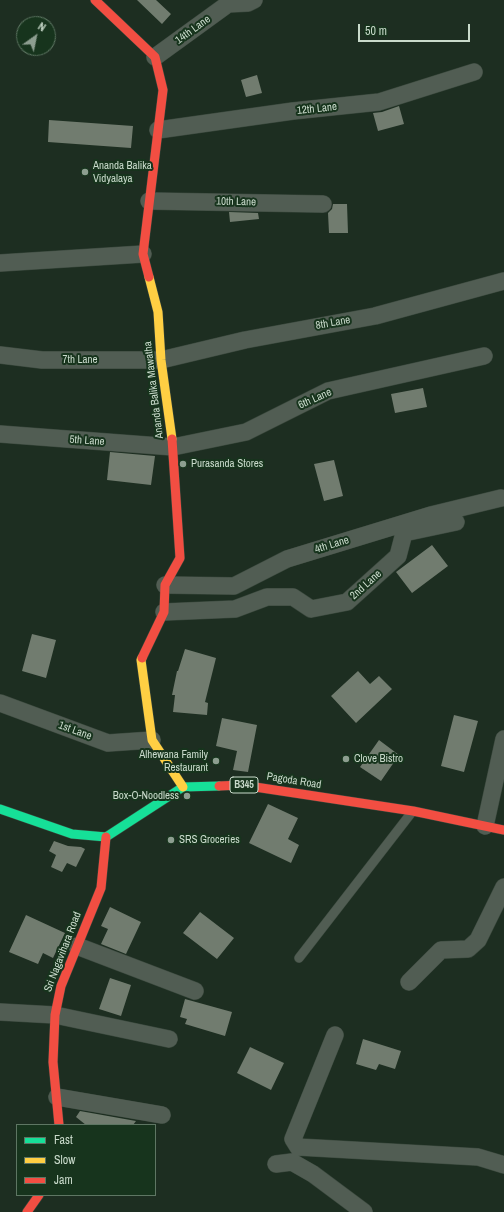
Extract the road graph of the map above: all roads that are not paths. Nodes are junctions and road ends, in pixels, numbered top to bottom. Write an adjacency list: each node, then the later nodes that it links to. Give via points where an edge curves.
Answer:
1 (254, 0): 3 (street, 14th Lane, via 248,3 228,4)
2 (102, 2): 3 (street)
3 (155, 57): 5 (street, Ananda Balika Mawatha, via 163,90)
4 (474, 72): 5 (street, 12th Lane, via 379,102)
5 (158, 130): 6 (street, Ananda Balika Mawatha)
6 (149, 201): 7 (street, 10th Lane); 8 (street, Ananda Balika Mawatha)
7 (324, 204)
8 (143, 254): 9 (street); 13 (street, Ananda Balika Mawatha, via 158,312)
9 (0, 263)
10 (504, 281): 13 (street, 8th Lane, via 375,316 245,340)
11 (0, 355): 13 (street, 7th Lane, via 42,360)
12 (484, 356): 15 (street, 6th Lane, via 328,392 246,432)
13 (161, 360): 15 (street, Ananda Balika Mawatha)
14 (0, 434): 15 (street, 5th Lane)
15 (174, 447): 18 (street, Ananda Balika Mawatha, via 180,558)
16 (501, 498): 18 (street, 4th Lane, via 431,515 287,559 234,586)
17 (456, 522): 19 (street, 2nd Lane, via 404,533 398,556 347,602 311,609 293,597 267,597 235,609)
18 (165, 585): 19 (street, Ananda Balika Mawatha)
19 (164, 612): 22 (street, Ananda Balika Mawatha, via 141,660)
20 (0, 703): 22 (street, 1st Lane, via 108,743)
21 (504, 739): 26 (street)
22 (152, 740): 23 (street, Ananda Balika Mawatha)
23 (183, 787): 25 (street, Pagoda Road / B345, via 242,785); 28 (street)
24 (0, 809): 28 (street, via 72,834)
25 (413, 811): 26 (street, Pagoda Road / B345); 31 (lane)
26 (485, 826): 27 (street, Pagoda Road / B345)
27 (504, 830)
28 (106, 837): 30 (street, Sri Nagavihara Road, via 101,888)
29 (504, 887): 32 (street, via 478,940 468,949 441,950)
30 (77, 946): 33 (street); 35 (street, Sri Nagavihara Road, via 61,986)
31 (299, 958)
32 (409, 982)
33 (194, 991)
34 (0, 1012): 35 (street)
35 (55, 1015): 37 (street); 38 (street, Sri Nagavihara Road, via 53,1062)
36 (335, 1035): 42 (street, via 293,1139 298,1147 478,1158)
37 (169, 1040)
38 (57, 1097): 39 (street); 40 (street, Sri Nagavihara Road)
39 (162, 1115)
40 (59, 1124)
41 (276, 1164): 45 (street, via 292,1162 313,1174)
42 (504, 1165)
43 (38, 1196): 44 (street)
44 (27, 1212)
45 (364, 1212)

